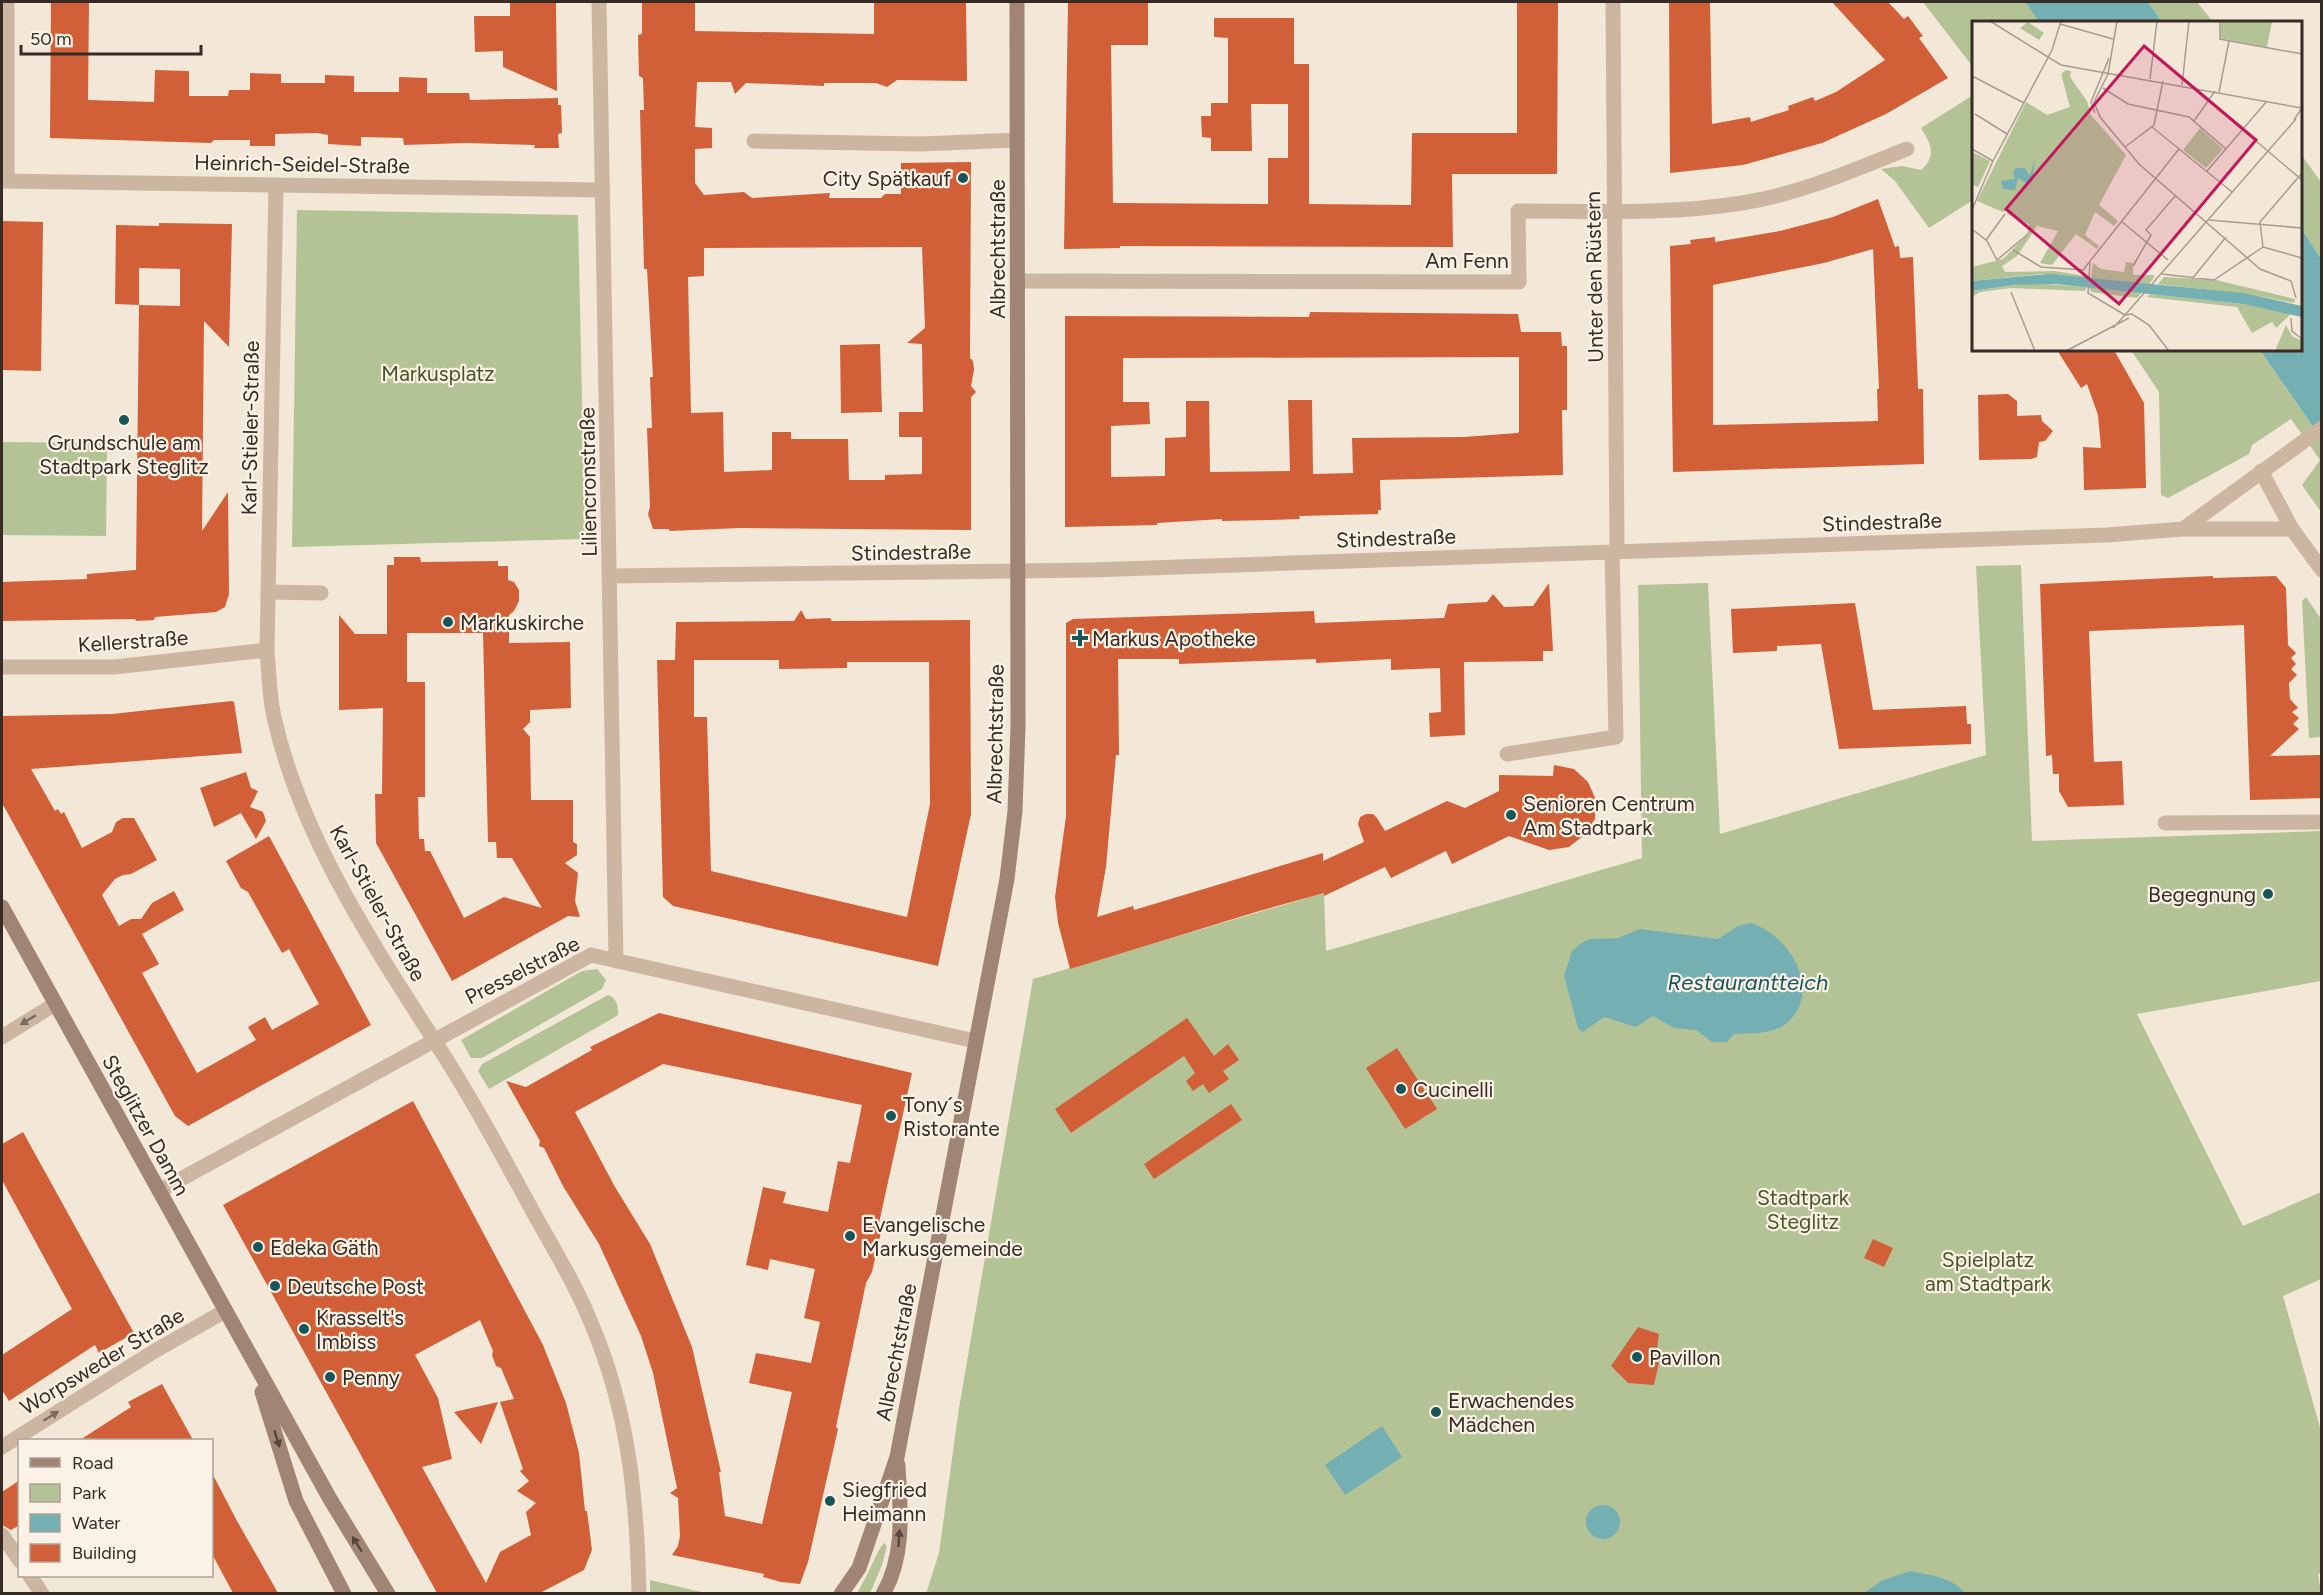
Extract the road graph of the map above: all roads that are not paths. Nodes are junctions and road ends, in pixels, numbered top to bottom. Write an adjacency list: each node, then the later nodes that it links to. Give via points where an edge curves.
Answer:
1 (7, 2): 8 (street)
2 (599, 2): 10 (street, Liliencronstraße)
3 (1017, 2): 5 (street, Albrechtstraße)
4 (1613, 2): 11 (street, Unter den Rüstern)
5 (1017, 140): 6 (street, via 920,144); 12 (street, Albrechtstraße)
6 (754, 141)
7 (1907, 149): 11 (street, Am Fenn, via 1837,178 1743,203 1685,210)
8 (4, 181): 9 (street, Heinrich-Seidel-Straße)
9 (276, 185): 10 (street, Heinrich-Seidel-Straße); 21 (street, Karl-Stieler-Straße)
10 (602, 190): 20 (street, Liliencronstraße)
11 (1615, 211): 12 (street, Am Fenn, via 1518,211 1518,282); 17 (street, Unter den Rüstern)
12 (1018, 281): 19 (street, Albrechtstraße)
13 (2322, 428): 14 (street)
14 (2261, 471): 15 (street); 16 (street)
15 (2182, 529): 16 (street, Stindestraße); 17 (street, Stindestraße)
16 (2292, 529): 18 (street)
17 (1614, 552): 19 (street, Stindestraße); 25 (street, Unter den Rüstern, via 1616,737)
18 (2322, 570)
19 (1018, 572): 20 (street, Stindestraße); 33 (street, Albrechtstraße, via 1018,727 1012,844)
20 (611, 576): 29 (street, Liliencronstraße)
21 (268, 592): 22 (street); 23 (street, Karl-Stieler-Straße)
22 (321, 593)
23 (267, 650): 24 (street, Kellerstraße, via 114,667); 32 (street, Karl-Stieler-Straße, via 273,714 303,808 368,933)
24 (2, 667)
25 (1508, 754)
26 (2322, 822): 27 (street)
27 (2164, 823)
28 (2, 907): 30 (street, Steglitzer Damm)
29 (616, 961): 32 (street, Presselstraße, via 591,955); 33 (street, Presselstraße)
30 (55, 1004): 31 (street, one-way to 31); 34 (street, Steglitzer Damm)
31 (2, 1036)
32 (434, 1039): 34 (street, Presselstraße); 45 (street, Karl-Stieler-Straße, via 564,1267 599,1343 620,1406 628,1446 638,1526)
33 (975, 1041): 38 (street, Albrechtstraße)
34 (159, 1191): 35 (street, Steglitzer Damm)
35 (225, 1311): 36 (street, Steglitzer Damm); 37 (street, Worpsweder Straße, one-way to 35)
36 (254, 1363): 43 (street, Steglitzer Damm, one-way to 43, via 296,1501); 44 (street, Steglitzer Damm, one-way to 36)
37 (2, 1448)
38 (897, 1457): 46 (street, via 859,1568); 47 (street, one-way to 38, via 896,1565 900,1540)
39 (2, 1535): 40 (street)
40 (18, 1558)
41 (31, 1577): 42 (street)
42 (42, 1593)
43 (344, 1593)
44 (388, 1593)
45 (639, 1593)
46 (841, 1593)
47 (883, 1593)

